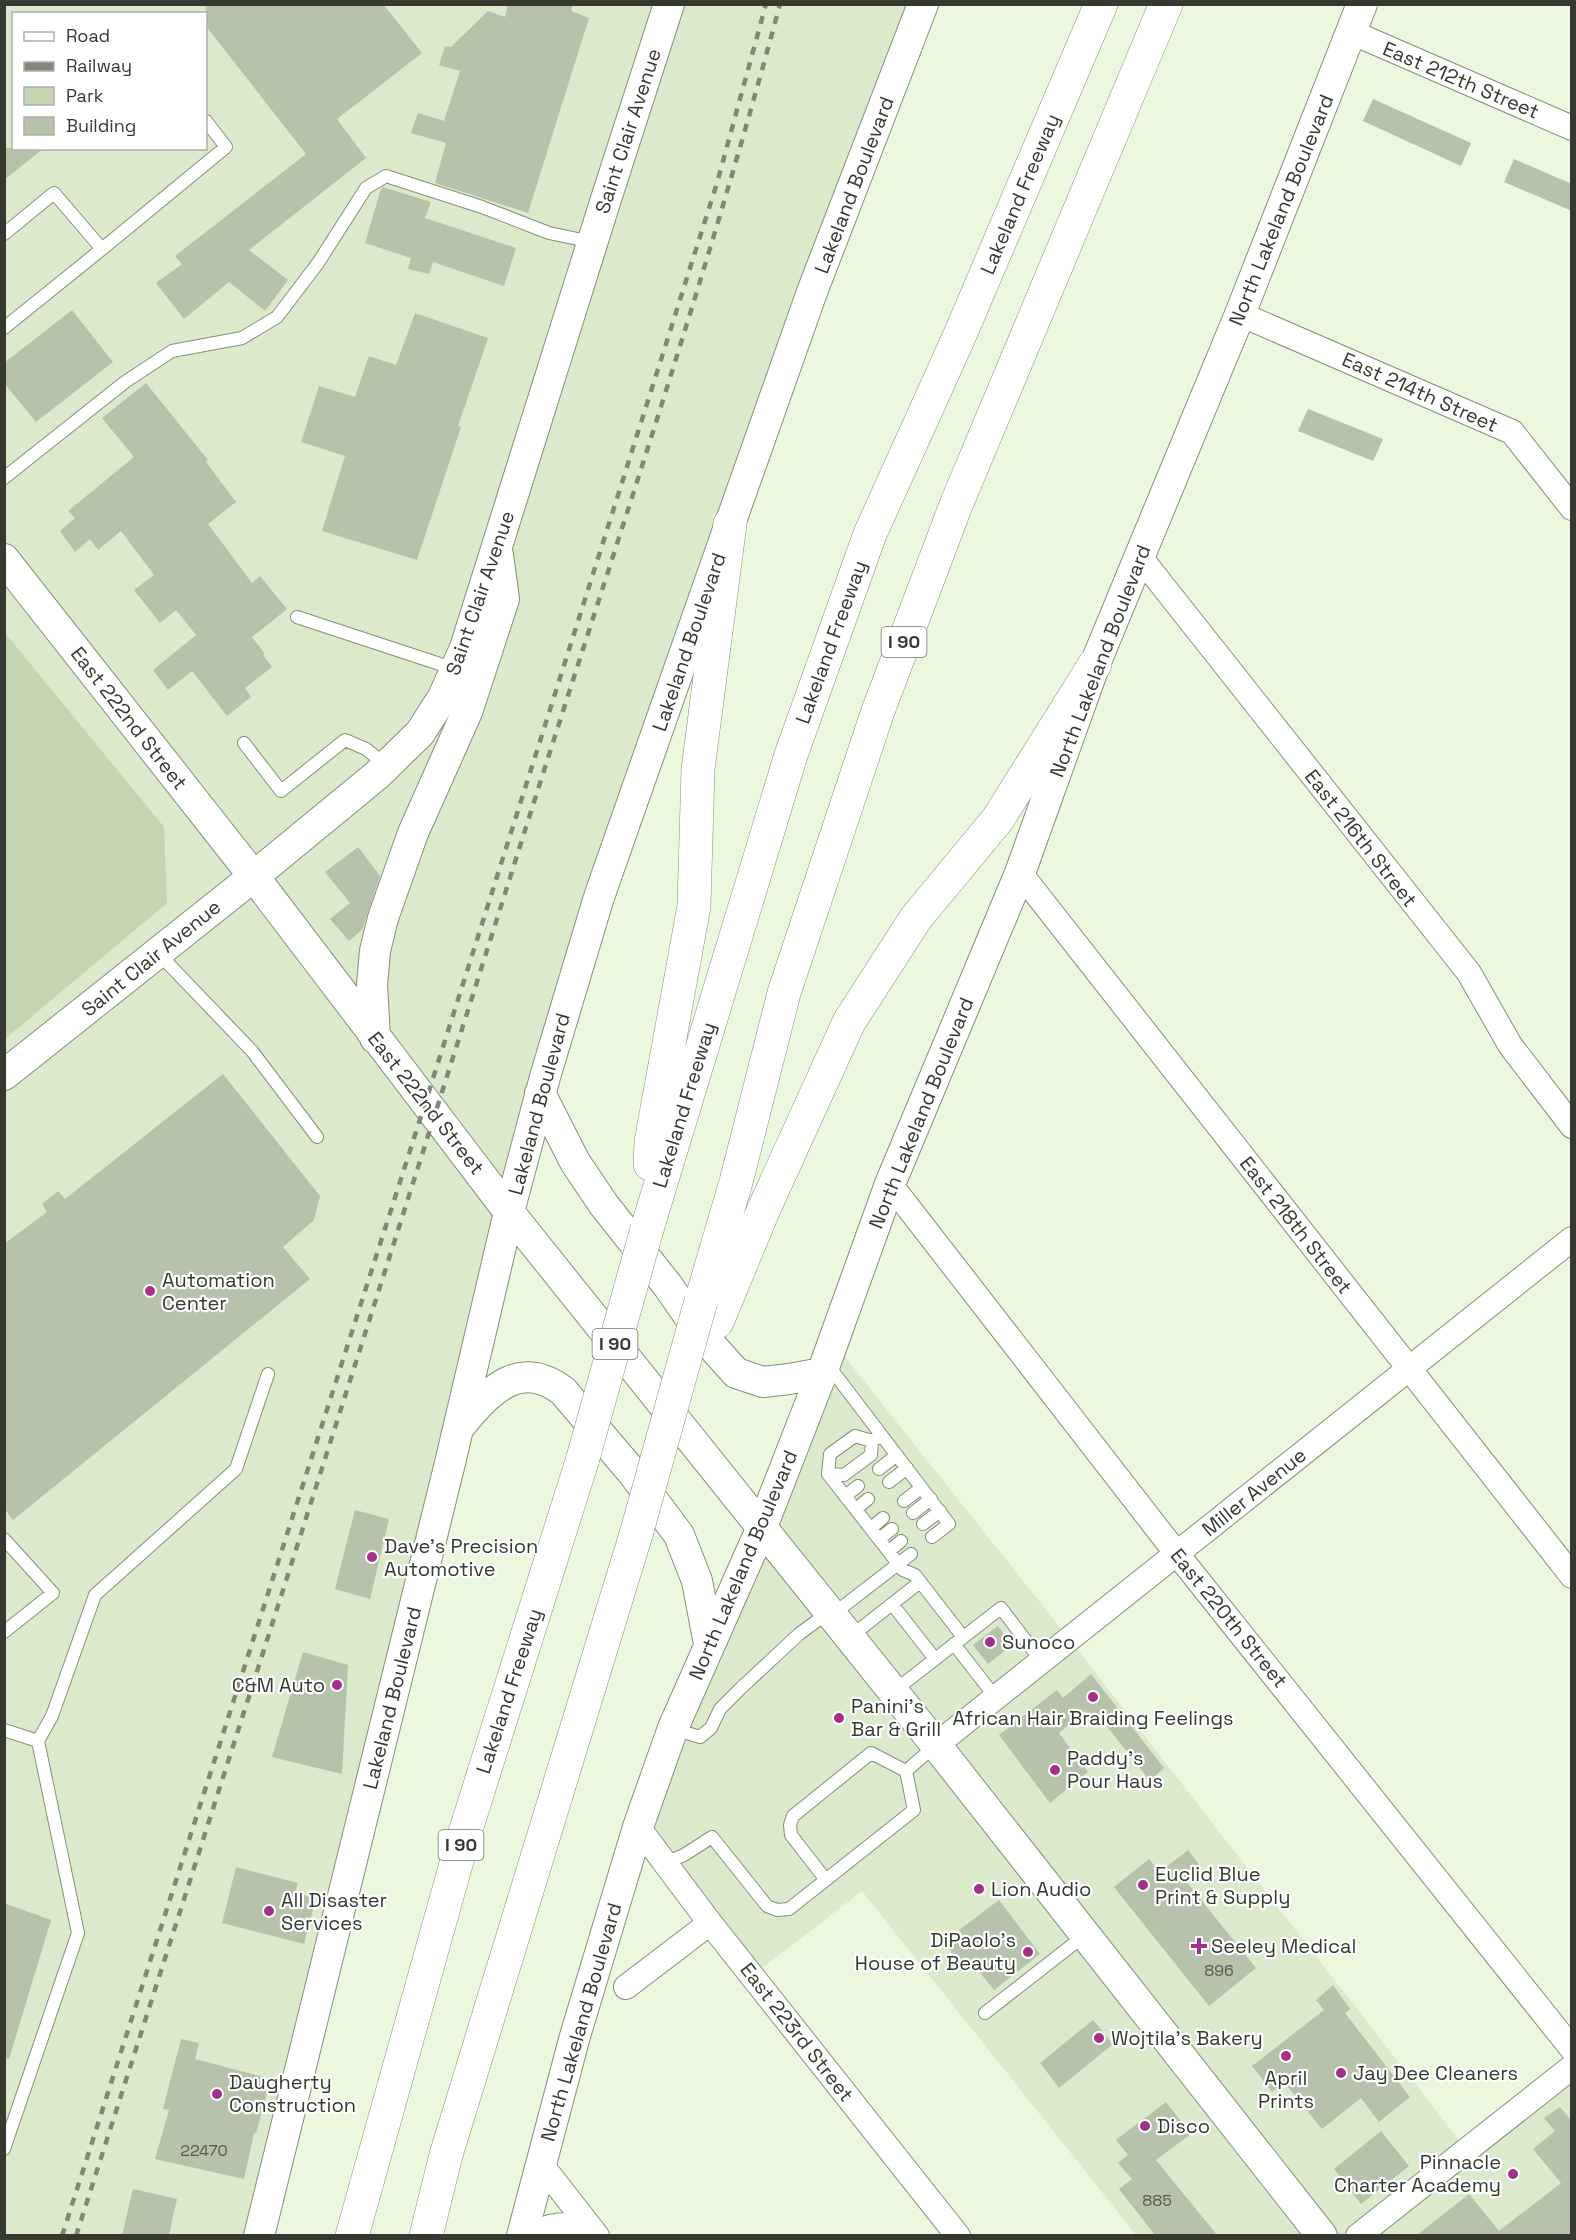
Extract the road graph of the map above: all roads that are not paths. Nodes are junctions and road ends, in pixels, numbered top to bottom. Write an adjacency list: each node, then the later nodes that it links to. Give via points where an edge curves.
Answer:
1 (669, 4): 10 (street, Saint Clair Avenue)
2 (923, 4): 16 (street, Lakeland Boulevard, via 812,292)
3 (1101, 4): 35 (highway, Lakeland Freeway / I 90, via 870,534 791,755)
4 (1166, 4): 37 (highway, I 90, via 956,505 878,711 784,993 736,1182)
5 (1362, 4): 6 (street, North Lakeland Boulevard)
6 (1351, 32): 8 (street, East 212th Street); 12 (street, North Lakeland Boulevard)
7 (207, 122): 11 (lane, via 226,147)
8 (1572, 128)
9 (4, 234): 11 (lane, via 54,193)
10 (592, 242): 14 (lane, via 549,233 386,176 366,188 318,263 277,317 242,338 172,351 125,382); 17 (street, Saint Clair Avenue)
11 (102, 249): 13 (lane)
12 (1240, 314): 15 (street, East 214th Street, via 1512,432); 18 (street, North Lakeland Boulevard)
13 (4, 328)
14 (4, 478)
15 (1572, 508)
16 (730, 524): 30 (street, Lakeland Boulevard, via 599,897); 35 (highway, via 698,769 694,906 651,1142)
17 (497, 546): 22 (street, Saint Clair Avenue); 28 (street, via 504,599 467,712 413,832 383,918 372,985)
18 (1140, 557): 21 (street, North Lakeland Boulevard); 31 (street, East 216th Street, via 1468,973 1510,1045)
19 (4, 559): 26 (street, East 222nd Street)
20 (297, 616): 22 (lane)
21 (1095, 664): 25 (street, North Lakeland Boulevard); 37 (highway, via 998,819 916,918 849,1022 763,1211)
22 (456, 669): 24 (street, Saint Clair Avenue, via 420,733)
23 (244, 743): 24 (lane, via 281,791 345,740 366,749)
24 (387, 766): 26 (street, Saint Clair Avenue)
25 (1020, 873): 33 (street, North Lakeland Boulevard); 39 (street, East 218th Street)
26 (254, 877): 27 (street, Saint Clair Avenue); 28 (street, East 222nd Street)
27 (158, 953): 29 (street, Saint Clair Avenue); 32 (lane, via 252,1051)
28 (375, 1038): 34 (street, East 222nd Street)
29 (4, 1075)
30 (540, 1093): 34 (street, Lakeland Boulevard); 38 (street, via 575,1162 604,1205 702,1335 736,1373 763,1382 789,1379)
31 (1572, 1126)
32 (317, 1137)
33 (890, 1184): 38 (street, North Lakeland Boulevard); 68 (street, East 220th Street)
34 (509, 1212): 41 (street, Lakeland Boulevard); 59 (street, East 222nd Street)
35 (646, 1229): 99 (highway, Lakeland Freeway / I 90, bridge, via 583,1458 463,1839)
36 (1572, 1239): 39 (street, Miller Avenue)
37 (709, 1312): 100 (highway, bridge, via 637,1531 446,2155)
38 (824, 1367): 42 (lane); 59 (street, North Lakeland Boulevard)
39 (1409, 1369): 68 (street, Miller Avenue); 70 (street, East 218th Street)
40 (268, 1374): 83 (lane, via 236,1469 95,1595 52,1716)
41 (458, 1428): 76 (street, via 484,1399 506,1382 520,1377 550,1381 563,1391 679,1535 697,1581); 98 (street, Lakeland Boulevard)
42 (877, 1438): 43 (lane); 46 (lane, via 871,1455 844,1475); 46 (lane, via 855,1436 830,1454)
43 (897, 1455): 44 (lane); 45 (lane)
44 (907, 1468): 47 (lane); 49 (lane)
45 (879, 1469)
46 (828, 1474): 50 (lane)
47 (889, 1482)
48 (858, 1486): 50 (lane)
49 (921, 1488): 52 (lane); 53 (lane)
50 (846, 1496): 54 (lane)
51 (868, 1499): 54 (lane)
52 (931, 1499): 55 (lane); 56 (lane)
53 (904, 1501)
54 (856, 1509): 60 (lane)
55 (940, 1511): 58 (lane); 62 (lane, via 949,1524)
56 (913, 1513)
57 (883, 1518): 60 (lane)
58 (923, 1524)
59 (762, 1527): 73 (street, East 222nd Street); 76 (street, North Lakeland Boulevard)
60 (871, 1528): 64 (lane)
61 (892, 1529): 64 (lane)
62 (932, 1537)
63 (4, 1539): 74 (lane, via 53,1593)
64 (879, 1539): 66 (lane)
65 (901, 1541): 66 (lane)
66 (889, 1551): 69 (lane)
67 (910, 1554): 69 (lane)
68 (1177, 1554): 78 (street, Miller Avenue); 93 (street, East 220th Street)
69 (898, 1563): 71 (lane); 73 (lane)
70 (1572, 1576)
71 (920, 1582): 72 (lane); 75 (lane)
72 (892, 1604): 73 (lane); 77 (lane)
73 (837, 1622): 79 (street, East 222nd Street); 81 (lane, via 799,1634 720,1709 711,1728 700,1737)
74 (4, 1632)
75 (958, 1641): 77 (lane); 78 (lane, via 1001,1608); 80 (lane)
76 (709, 1644): 81 (street, North Lakeland Boulevard)
77 (935, 1659): 79 (lane)
78 (1042, 1662): 80 (street, Miller Avenue)
79 (893, 1691): 84 (street, East 222nd Street)
80 (996, 1698): 84 (street, Miller Avenue)
81 (673, 1728): 86 (street, North Lakeland Boulevard)
82 (4, 1730): 83 (lane)
83 (38, 1742): 95 (lane, via 78,1933)
84 (936, 1745): 85 (lane); 90 (street, East 222nd Street)
85 (906, 1771): 88 (lane, via 914,1810); 88 (lane, via 871,1753 793,1816 791,1835)
86 (638, 1827): 87 (street, East 223rd Street); 96 (street, North Lakeland Boulevard)
87 (665, 1863): 88 (lane, via 712,1837 767,1906 777,1910 789,1909); 89 (street, East 223rd Street)
88 (826, 1880)
89 (710, 1923): 91 (street); 103 (street, East 223rd Street)
90 (1085, 1935): 92 (lane); 104 (street, East 222nd Street)
91 (626, 1987)
92 (985, 2013)
93 (1572, 2049)
94 (1572, 2067): 105 (street)
95 (4, 2149)
96 (540, 2163): 97 (street); 101 (street, North Lakeland Boulevard)
97 (593, 2231): 102 (street, via 560,2223)
98 (259, 2235)
99 (352, 2235)
100 (426, 2235)
101 (522, 2235)
102 (530, 2235)
103 (957, 2235)
104 (1322, 2235)
105 (1358, 2235)

